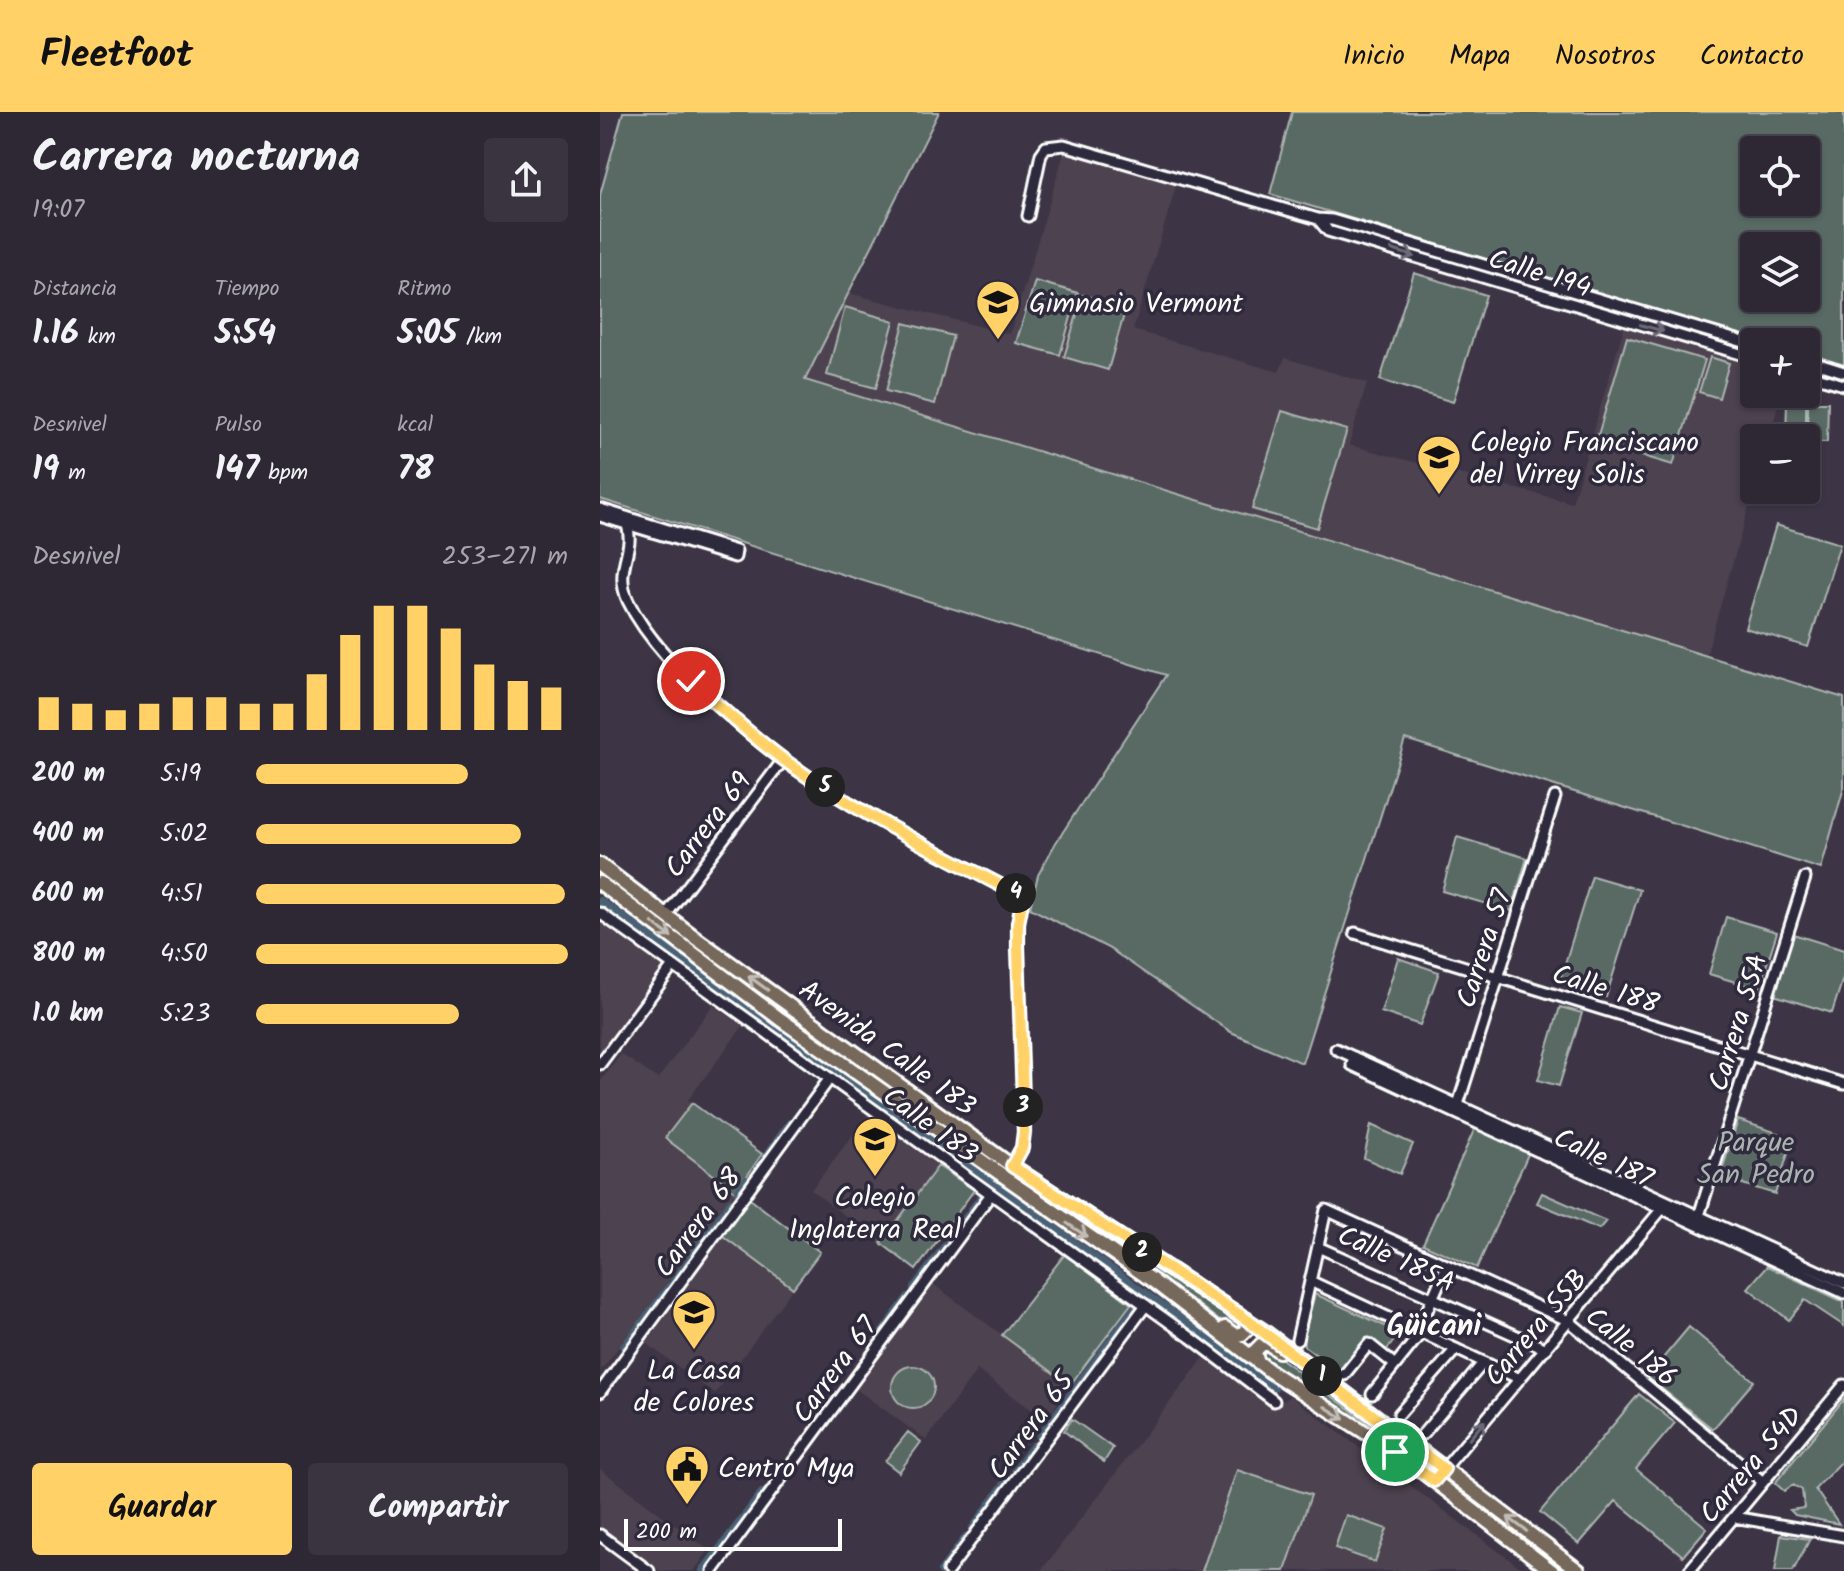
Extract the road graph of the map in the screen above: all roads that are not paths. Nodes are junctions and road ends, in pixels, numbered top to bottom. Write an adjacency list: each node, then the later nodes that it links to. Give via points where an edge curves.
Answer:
1 (1028, 216): 2 (street, Calle 194, via 1041,154 1054,144)
2 (1318, 219): 3 (street, Calle 194); 4 (street, Calle 194, one-way to 4, via 1328,231)
3 (1740, 341)
4 (1740, 354)
5 (1820, 364): 6 (street)
6 (1844, 372)
7 (1820, 378): 8 (street)
8 (1844, 385)
9 (600, 509): 11 (street, via 736,551 735,557)
10 (600, 516): 11 (street)
11 (627, 525): 12 (street, via 630,540 622,577 636,615 691,681)
12 (783, 760): 18 (street, Carrera 69); 28 (street, via 1023,897 1018,947 1024,1132)
13 (1555, 797): 21 (street, Carrera 57)
14 (600, 865): 18 (main road, Avenida Calle 183)
15 (1805, 878): 23 (street, Carrera 55A)
16 (600, 883): 36 (main road, Avenida Calle 183, one-way to 36, via 780,1019)
17 (600, 913): 20 (street, Calle 183)
18 (666, 915): 28 (main road, Avenida Calle 183, one-way to 18)
19 (1355, 933): 21 (street, Calle 188)
20 (673, 966): 24 (street); 25 (street, Calle 183)
21 (1497, 977): 23 (street, Calle 188); 27 (street, Carrera 57)
22 (1336, 1049): 27 (street, Calle 187)
23 (1750, 1055): 26 (street, Calle 188); 31 (street, Carrera 55A)
24 (600, 1064)
25 (830, 1078): 29 (street, Calle 183); 52 (street, Carrera 68)
26 (1844, 1084)
27 (1456, 1109): 30 (street, Calle 187)
28 (1012, 1166): 40 (main road, Avenida Calle 183)
29 (991, 1194): 39 (street, Calle 183); 64 (street, Carrera 67)
30 (1665, 1205): 31 (street, Calle 187); 41 (street, Carrera 55B)
31 (1698, 1220): 35 (street, Calle 187); 37 (street, Calle 187)
32 (1318, 1247): 33 (street, Calle 186, via 1326,1210); 34 (street); 38 (street, Calle 185A)
33 (1447, 1265): 38 (street); 41 (street, Calle 186)
34 (1310, 1281): 42 (street); 43 (street)
35 (1844, 1283)
36 (1165, 1290): 40 (main road, via 1234,1335 1246,1330); 46 (main road, Avenida Calle 183)
37 (1844, 1293)
38 (1433, 1298): 42 (street); 45 (street, Calle 185A)
39 (1146, 1305): 54 (street, Calle 183); 65 (street, Carrera 65)
40 (1246, 1319): 50 (main road, Avenida Calle 183)
41 (1569, 1321): 45 (street, Carrera 55B); 59 (street, Calle 186)
42 (1419, 1332): 44 (street); 48 (street)
43 (1297, 1340)
44 (1456, 1349): 47 (street); 55 (street)
45 (1546, 1349): 49 (street, Carrera 55B)
46 (1257, 1361): 50 (main road, via 1257,1348 1269,1344 1303,1369); 58 (main road, Avenida Calle 183, one-way to 58)
47 (1484, 1362): 49 (street); 56 (street)
48 (1395, 1365): 50 (street, via 1369,1344); 53 (street)
49 (1520, 1379): 57 (street, Carrera 55B, one-way to 49)
50 (1340, 1381): 57 (main road, Avenida Calle 183)
51 (1844, 1385): 59 (street, Carrera 54D)
52 (600, 1392)
53 (1372, 1394)
54 (1274, 1401)
55 (1399, 1414)
56 (1423, 1434)
57 (1444, 1469): 58 (street, Carrera 55B); 67 (main road, Avenida Calle 183, one-way to 57)
58 (1434, 1481): 66 (main road, Avenida Calle 183)
59 (1763, 1482): 60 (street, Carrera 54D)
60 (1734, 1517): 62 (street); 68 (street, Carrera 54D)
61 (600, 1535): 63 (street)
62 (1844, 1536)
63 (649, 1571)
64 (713, 1571)
65 (948, 1571)
66 (1552, 1571)
67 (1579, 1571)
68 (1689, 1571)

